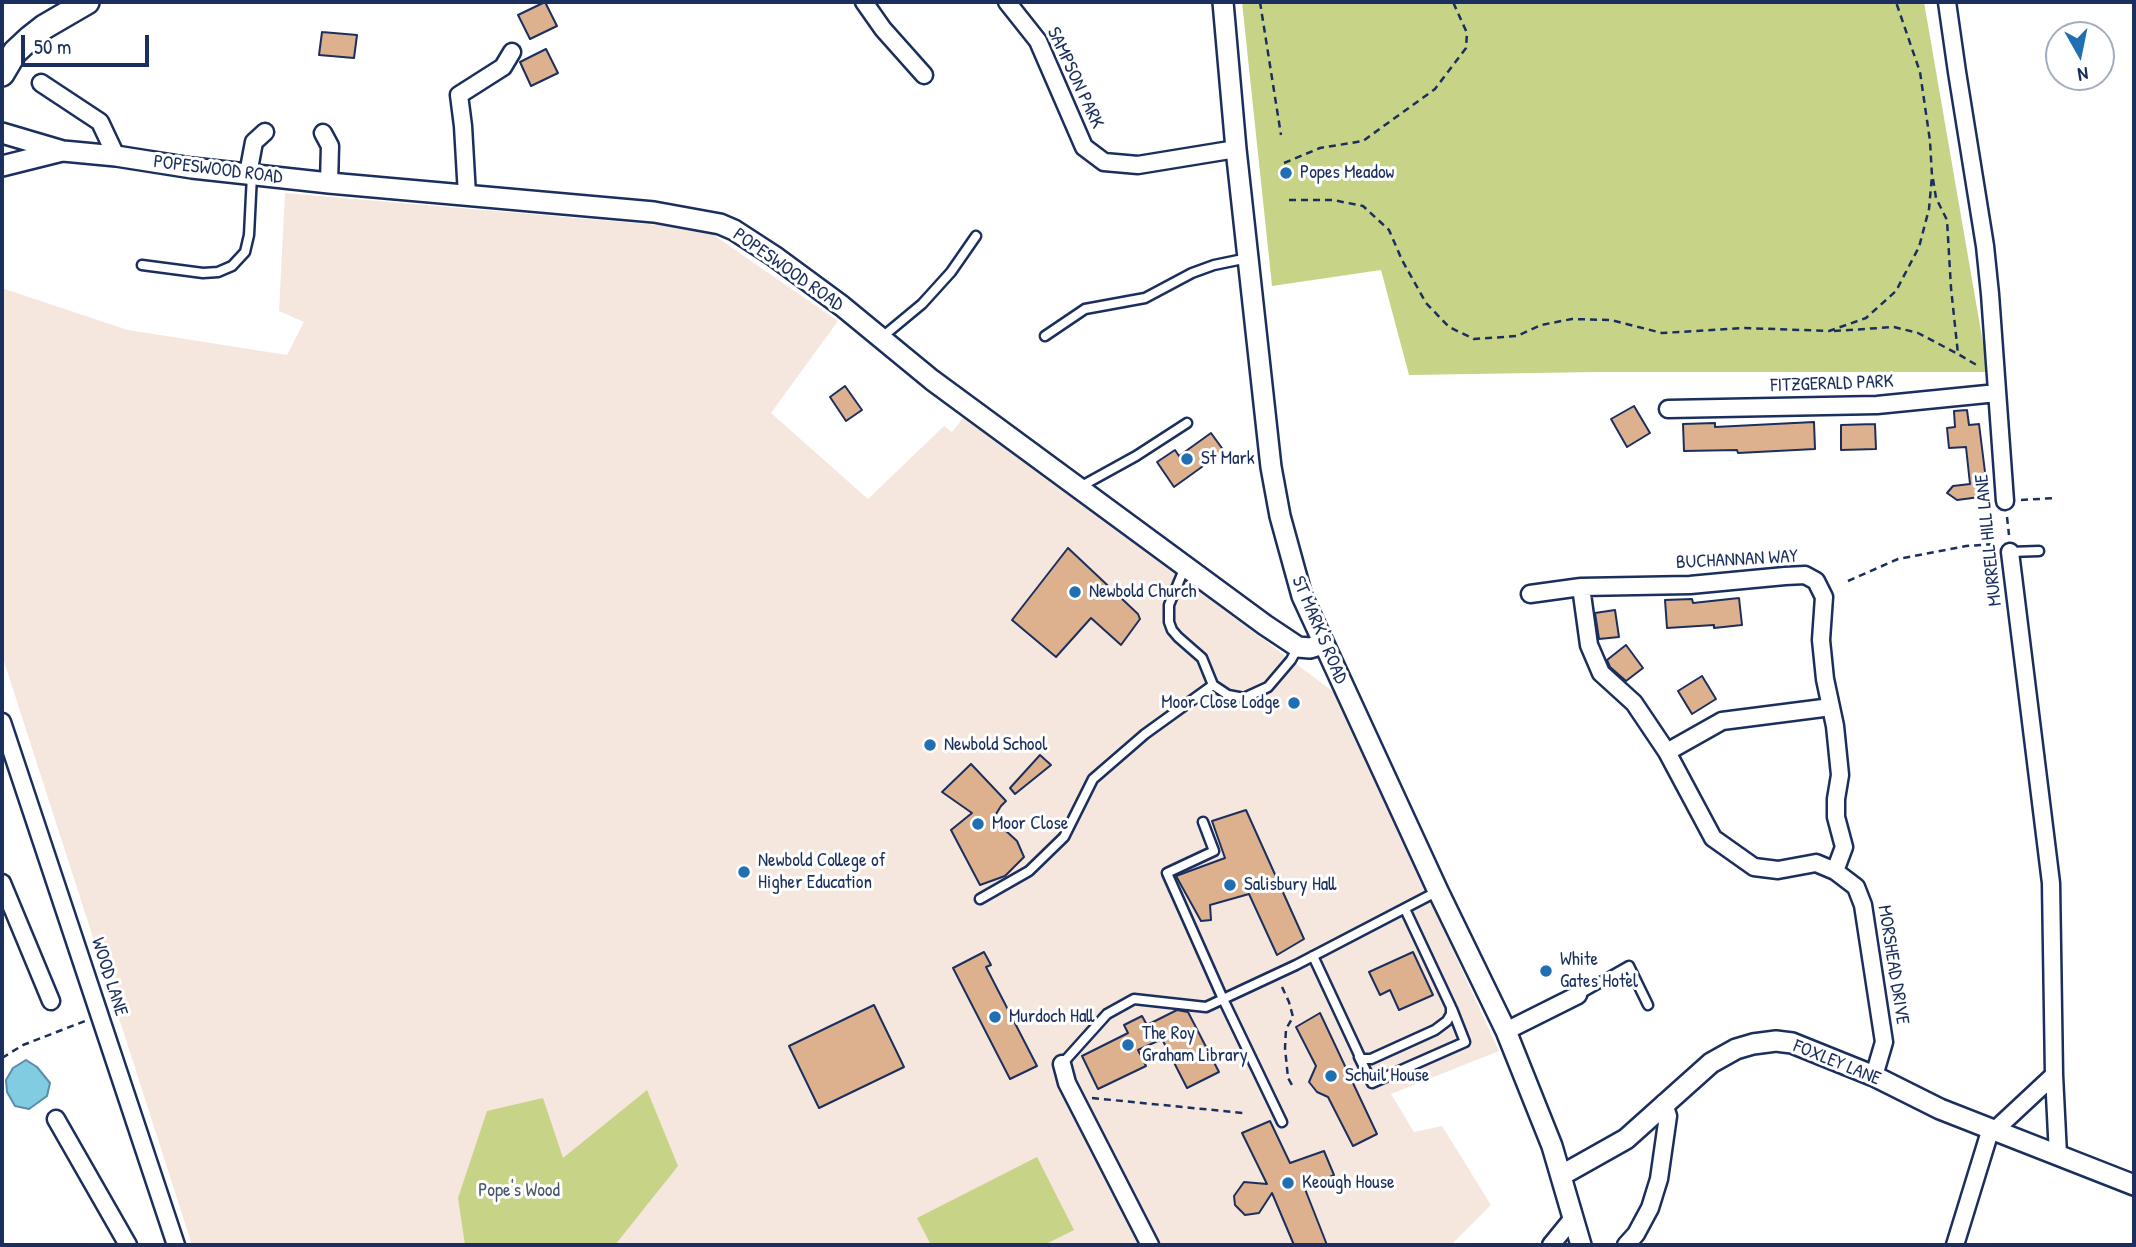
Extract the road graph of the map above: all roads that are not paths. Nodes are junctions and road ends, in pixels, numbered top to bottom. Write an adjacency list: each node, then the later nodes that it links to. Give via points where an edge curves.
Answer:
1 (88, 2): 6 (main road)
2 (864, 2): 10 (street)
3 (1007, 2): 15 (street, SAMPSON PARK, via 1038,41 1084,147 1104,162 1138,165)
4 (1223, 2): 15 (street, ST MARK'S ROAD)
5 (1947, 2): 27 (street, MURRELL HILL LANE, via 1985,246)
6 (44, 27): 7 (main road); 9 (main road, via 15,52)
7 (2, 48)
8 (512, 52): 21 (street, via 503,67 459,95)
9 (2, 74)
10 (924, 75)
11 (41, 83): 17 (street, via 100,122)
12 (265, 132): 19 (street, via 254,142)
13 (323, 132): 20 (street, via 330,146)
14 (2, 133): 16 (street, POPESWOOD ROAD)
15 (1236, 149): 23 (street, ST MARK'S ROAD)
16 (63, 151): 17 (street, POPESWOOD ROAD); 18 (street, POPESWOOD ROAD)
17 (116, 156): 19 (street, POPESWOOD ROAD)
18 (2, 166)
19 (250, 175): 20 (street, POPESWOOD ROAD); 24 (lane, via 249,235 245,253 232,266 203,272)
20 (329, 183): 21 (street, POPESWOOD ROAD)
21 (467, 195): 26 (street, POPESWOOD ROAD, via 654,212 720,224 774,256)
22 (976, 236): 26 (lane, via 922,304)
23 (1248, 258): 25 (lane, via 1203,269 1145,298 1085,309); 37 (street, ST MARK'S ROAD, via 1280,516 1301,596)
24 (142, 265)
25 (1045, 336)
26 (881, 338): 30 (street, POPESWOOD ROAD)
27 (1997, 393): 28 (street, FITZGERALD PARK, via 1877,405); 31 (street, MURRELL HILL LANE)
28 (1668, 409)
29 (1187, 423): 30 (lane)
30 (1078, 488): 34 (street, POPESWOOD ROAD)
31 (2006, 501)
32 (2009, 547): 33 (lane); 58 (street, MURRELL HILL LANE, via 2051,883)
33 (2039, 551)
34 (1185, 566): 38 (street, POPESWOOD ROAD); 39 (lane, via 1169,605 1169,622 1178,637 1202,658)
35 (1581, 587): 36 (street, BUCHANNAN WAY); 40 (street, BUCHANNAN WAY, via 1703,584 1805,575 1816,581 1824,597 1821,640); 42 (street, via 1589,645 1601,673 1634,704)
36 (1530, 594)
37 (1323, 644): 38 (street); 46 (street, ST MARK'S ROAD)
38 (1298, 647): 39 (lane, via 1268,687 1244,698)
39 (1213, 685): 47 (lane, via 1093,779 1064,837 1029,871)
40 (1831, 707): 42 (street, via 1722,721); 44 (street, BUCHANNAN WAY, via 1840,775 1836,817 1844,847)
41 (2, 722): 69 (street, WOOD LANE)
42 (1667, 752): 44 (street, via 1713,838 1754,867 1778,870 1816,863)
43 (1203, 822): 51 (lane, via 1214,851 1167,873)
44 (1835, 871): 59 (street, MORSHEAD DRIVE, via 1856,887 1863,905 1884,1042)
45 (2, 883): 52 (street)
46 (1438, 891): 48 (lane); 55 (street, ST MARK'S ROAD)
47 (980, 899)
48 (1405, 909): 49 (lane); 54 (lane)
49 (1313, 956): 51 (lane); 56 (lane)
50 (1578, 995): 53 (lane, via 1629,966); 55 (street)
51 (1223, 999): 57 (lane, via 1206,1007 1134,999 1107,1014); 62 (lane)
52 (51, 1001)
53 (1648, 1005)
54 (1451, 1007): 56 (lane, via 1447,1021 1435,1030 1371,1059); 56 (lane, via 1465,1042 1373,1083)
55 (1506, 1031): 65 (street, ST MARK'S ROAD)
56 (1359, 1056)
57 (1062, 1064): 70 (street, via 1072,1093)
58 (2054, 1075): 63 (street); 64 (street, MURRELL HILL LANE)
59 (1874, 1076): 60 (street, FOXLEY LANE, via 1776,1041 1736,1049 1711,1063); 63 (street, FOXLEY LANE, via 1940,1110)
60 (1664, 1103): 65 (street, FOXLEY LANE, via 1626,1139); 73 (street, via 1668,1115 1659,1179 1650,1208)
61 (56, 1119): 68 (street)
62 (1282, 1122)
63 (1993, 1129): 64 (street, FOXLEY LANE); 74 (street)
64 (2059, 1155): 66 (street, FOXLEY LANE)
65 (1562, 1175): 67 (street, ST MARK'S ROAD)
66 (2134, 1185)
67 (1573, 1219): 71 (street); 72 (street, ST MARK'S ROAD)
68 (128, 1245)
69 (176, 1245)
70 (1150, 1245)
71 (1551, 1245)
72 (1581, 1245)
73 (1626, 1245)
74 (1955, 1245)

